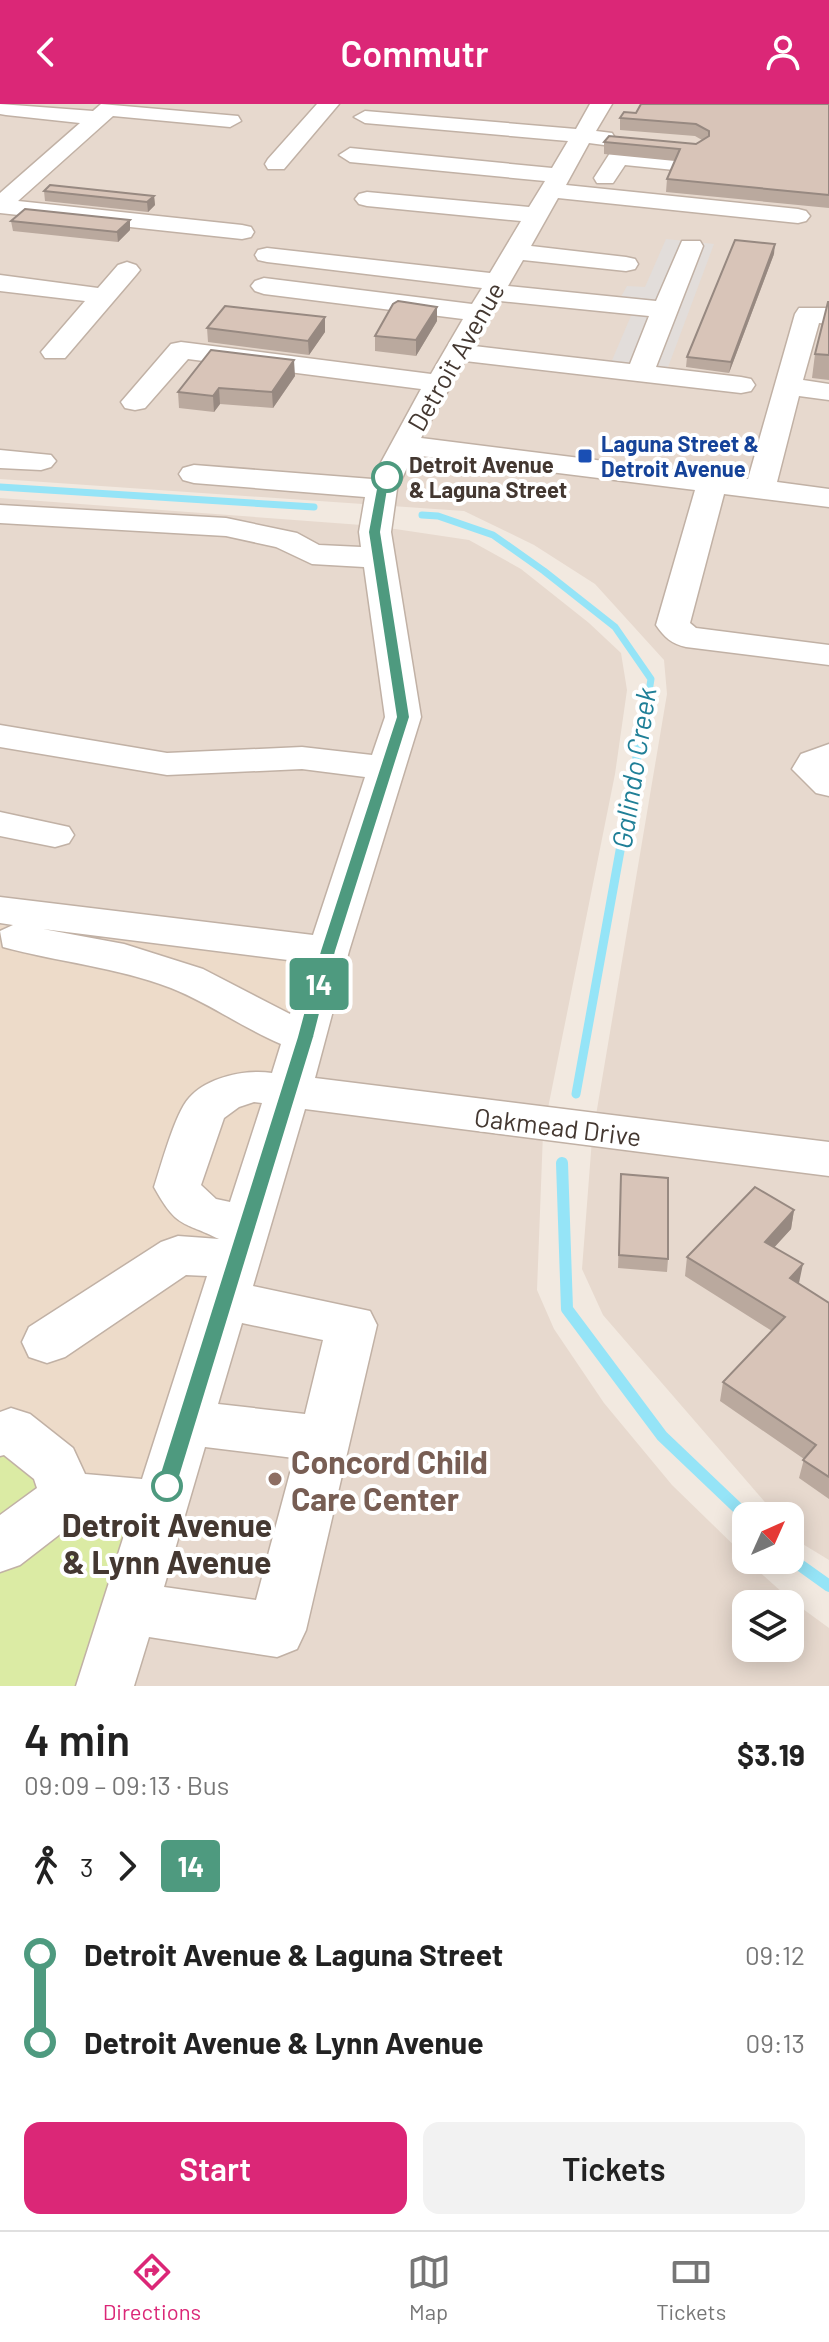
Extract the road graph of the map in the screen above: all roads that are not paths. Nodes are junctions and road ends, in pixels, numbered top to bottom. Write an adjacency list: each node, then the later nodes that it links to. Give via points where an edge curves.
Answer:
1 (328, 104): 9 (street)
2 (107, 110): 4 (street); 6 (street); 7 (street)
3 (365, 117): 5 (street)
4 (3, 118): 7 (street)
5 (598, 119): 10 (street, via 689,155 618,158); 13 (street, Detroit Avenue)
6 (230, 121)
7 (79, 135): 15 (street)
8 (350, 155): 13 (street)
9 (276, 164)
10 (605, 178): 11 (street); 13 (street)
11 (666, 184)
12 (408, 187): 13 (street)
13 (551, 191): 14 (street); 16 (street); 25 (street, Detroit Avenue)
14 (367, 199)
15 (0, 206): 17 (street)
16 (798, 216)
17 (242, 232)
18 (289, 238): 25 (street)
19 (638, 239): 25 (street, via 623,270)
20 (691, 246): 29 (street)
21 (267, 255): 25 (street)
22 (0, 262): 23 (street)
23 (46, 268)
24 (127, 270): 28 (street)
25 (499, 280): 27 (street); 29 (street); 34 (street, Detroit Avenue)
26 (0, 283): 28 (street)
27 (264, 286)
28 (104, 296): 33 (street)
29 (665, 310): 36 (street)
30 (829, 316): 38 (street, via 808,314 787,386)
31 (212, 336): 34 (street)
32 (593, 338): 35 (street)
33 (55, 352)
34 (449, 366): 35 (street); 40 (street, via 181,350); 41 (street, Detroit Avenue)
35 (578, 366): 37 (street)
36 (642, 367)
37 (741, 385)
38 (829, 392)
39 (785, 394): 47 (street)
40 (135, 402)
41 (403, 445): 45 (street); 46 (street, Detroit Avenue)
42 (0, 459): 43 (street)
43 (41, 461)
44 (194, 474): 46 (street)
45 (712, 484): 47 (street); 51 (street, via 673,625 686,637)
46 (382, 489): 50 (street, Detroit Avenue, via 375,532)
47 (760, 490): 48 (street)
48 (827, 491)
49 (0, 514): 50 (street, via 226,527 286,540 312,554)
50 (379, 558): 54 (street, Detroit Avenue, via 403,717)
51 (829, 655)
52 (0, 736): 54 (street, via 167,764 302,758)
53 (829, 755): 55 (street, via 811,769)
54 (387, 768): 60 (street, Detroit Avenue)
55 (829, 785)
56 (4, 831): 57 (street)
57 (55, 835)
58 (0, 910): 60 (street)
59 (0, 935): 61 (street, via 150,966 188,979)
60 (328, 951): 61 (street, Detroit Avenue)
61 (305, 1037): 62 (street, Detroit Avenue)
62 (288, 1091): 63 (street, Oakmead Drive); 64 (street, Detroit Avenue); 64 (street, Oakmead Drive, via 252,1086 205,1109 177,1187)
63 (829, 1159)
64 (236, 1260): 65 (street, via 178,1255); 66 (street, Detroit Avenue); 68 (street, via 352,1325)
65 (47, 1342)
66 (186, 1423): 68 (street); 70 (street, Detroit Avenue)
67 (0, 1434): 69 (street, via 11,1430 54,1464)
68 (325, 1439): 72 (street, via 277,1630)
69 (68, 1496): 70 (street); 71 (street)
70 (161, 1505): 72 (street, Detroit Avenue)
71 (0, 1547)
72 (130, 1608): 73 (street, Detroit Avenue)
73 (105, 1686)

